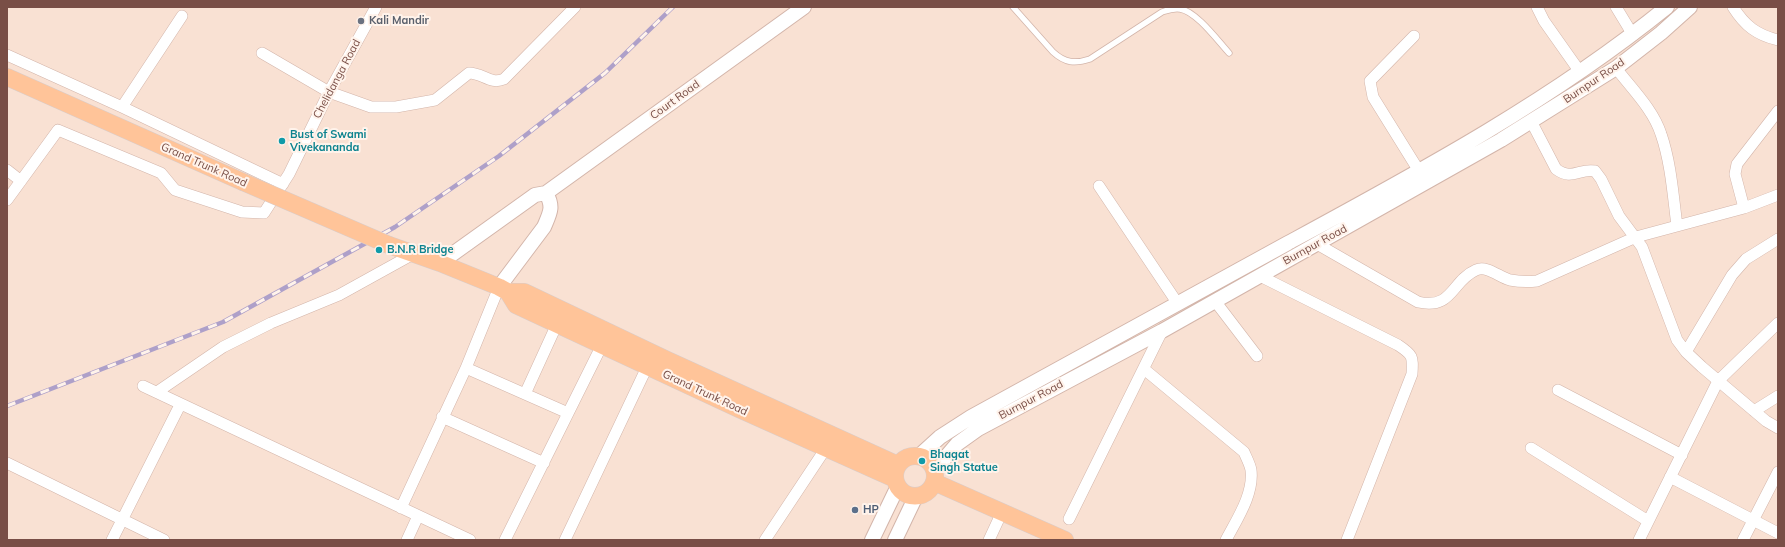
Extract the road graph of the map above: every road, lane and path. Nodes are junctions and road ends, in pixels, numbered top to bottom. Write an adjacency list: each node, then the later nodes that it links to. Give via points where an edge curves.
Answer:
1 (376, 7): 20 (street, Chelidanga Road)
2 (575, 7): 20 (street, via 510,74 496,82 489,81 477,73 469,73 435,100 382,108 360,104)
3 (804, 7): 29 (street, Court Road)
4 (1013, 7): 15 (lane, via 1053,52 1068,62 1078,63 1090,59 1172,8 1192,13)
5 (1537, 7): 18 (street)
6 (1616, 7): 11 (street)
7 (1667, 7): 11 (street)
8 (1690, 7): 17 (street, Burnpur Road)
9 (1733, 7): 13 (street, via 1758,34)
10 (182, 16): 21 (street)
11 (1633, 35): 18 (street)
12 (1414, 36): 25 (street, via 1370,81 1373,97)
13 (1778, 40)
14 (262, 53): 20 (street)
15 (1229, 53)
16 (7, 55): 21 (street)
17 (1616, 68): 23 (street, Burnpur Road); 33 (street, via 1647,108 1661,133)
18 (1580, 72): 25 (street)
19 (7, 77): 37 (main road, Grand Trunk Road, bridge, via 243,182)
20 (329, 92): 26 (street, Chelidanga Road)
21 (122, 107): 26 (street)
22 (1778, 111): 32 (street, via 1737,164 1735,174)
23 (1531, 121): 34 (street, via 1556,169 1572,175 1588,170 1595,171 1619,216); 36 (street, Burnpur Road)
24 (7, 170): 27 (street)
25 (1419, 171): 42 (street)
26 (286, 179): 27 (street, Chelidanga Road, via 264,213 242,212 175,190 161,173 58,130)
27 (21, 181): 31 (street)
28 (1099, 186): 42 (street)
29 (546, 193): 38 (street, Court Road, via 535,195); 40 (street, via 552,203 546,221)
30 (1778, 195): 32 (street)
31 (7, 200)
32 (1744, 208): 33 (street)
33 (1677, 226): 34 (street)
34 (1636, 237): 36 (street, via 1538,281 1523,282 1508,279 1490,270 1477,270 1467,275 1440,303 1429,305 1418,302); 47 (street, via 1649,262 1676,340)
35 (1778, 239): 47 (street, via 1746,259 1732,275)
36 (1317, 244): 39 (street, Burnpur Road)
37 (403, 249): 38 (main road, Grand Trunk Road); 55 (street, via 339,295 271,323 223,347)
38 (440, 263): 40 (main road, Grand Trunk Road)
39 (1260, 276): 41 (street, Burnpur Road); 94 (street, via 1410,353 1412,374)
40 (508, 295): 44 (main road, Grand Trunk Road); 50 (street); 71 (main road, Grand Trunk Road, via 667,360)
41 (1215, 301): 45 (street, Burnpur Road); 48 (street)
42 (1178, 304): 66 (street, via 971,418 940,437)
43 (1778, 323): 52 (street)
44 (558, 324): 46 (main road, Grand Trunk Road); 56 (street)
45 (1162, 331): 51 (street); 70 (street, Burnpur Road, via 978,429 957,444)
46 (602, 345): 49 (main road, Grand Trunk Road); 60 (street)
47 (1686, 352): 52 (street)
48 (1257, 356)
49 (647, 366): 63 (main road, Grand Trunk Road); 87 (street)
50 (466, 368): 56 (street); 61 (street)
51 (1144, 369): 78 (street); 93 (street, via 1244,452 1251,468 1251,482)
52 (1718, 381): 59 (street); 65 (street)
53 (143, 386): 55 (street)
54 (1558, 390): 65 (street)
55 (157, 392): 58 (street)
56 (525, 394): 60 (street)
57 (1778, 396): 59 (street)
58 (180, 405): 74 (street); 77 (street)
59 (1754, 411): 62 (street)
60 (568, 412): 68 (street)
61 (442, 418): 68 (street); 74 (street)
62 (1778, 428)
63 (826, 448): 71 (main road, Grand Trunk Road); 88 (street)
64 (1531, 448): 79 (street)
65 (1682, 455): 72 (street)
66 (918, 457): 70 (main road, via 928,462); 71 (main road, via 904,460)
67 (7, 463): 77 (street)
68 (544, 463): 86 (street)
69 (1778, 472): 80 (street)
70 (934, 476): 73 (main road, via 928,492); 75 (main road)
71 (897, 477): 73 (main road, Grand Trunk Road, via 906,494); 89 (street)
72 (1670, 477): 79 (street); 80 (street)
73 (916, 496): 90 (street)
74 (401, 508): 76 (street)
75 (1002, 512): 91 (street); 92 (main road)
76 (418, 516): 84 (street); 85 (street)
77 (121, 519): 82 (street); 83 (street)
78 (1069, 519)
79 (1648, 521): 95 (street)
80 (1753, 521): 81 (street); 96 (street)
81 (1778, 533)
82 (112, 540)
83 (164, 540)
84 (407, 540)
85 (470, 540)
86 (506, 540)
87 (565, 540)
88 (765, 540)
89 (872, 540)
90 (895, 540)
91 (989, 540)
92 (1065, 540)
93 (1226, 540)
94 (1347, 540)
95 (1639, 540)
96 (1743, 540)

